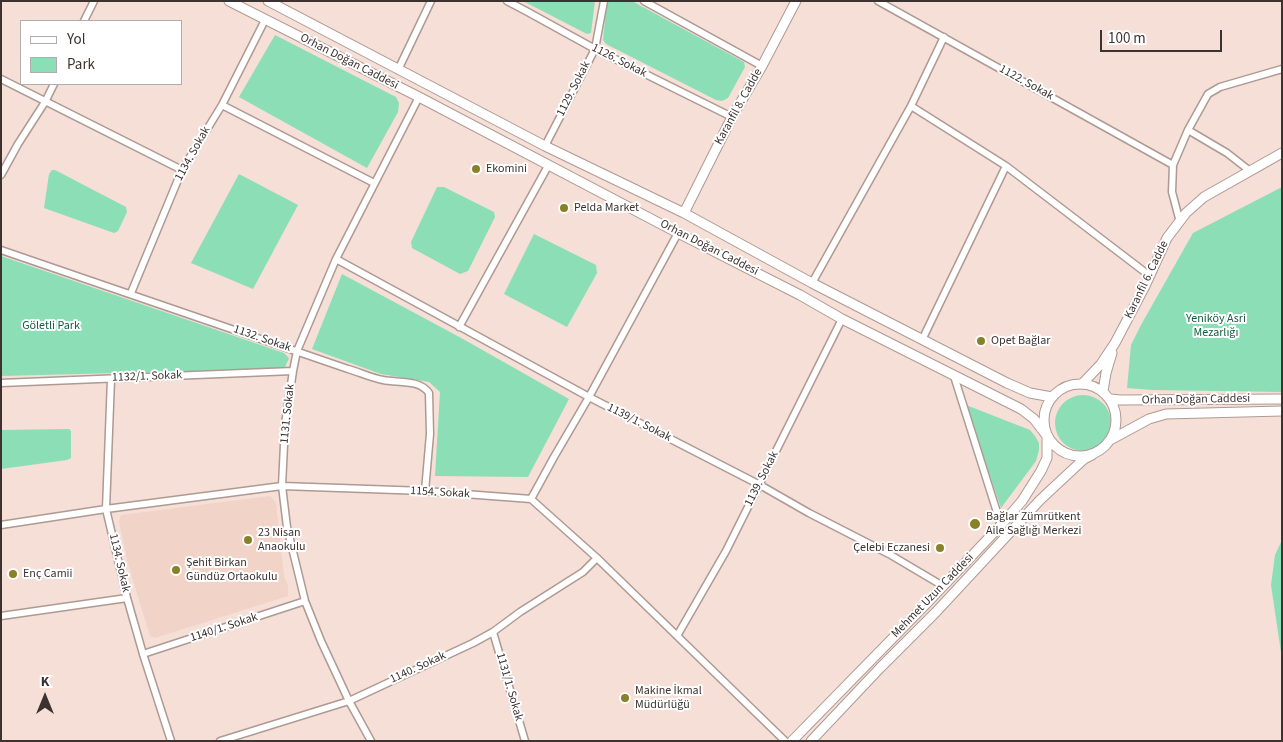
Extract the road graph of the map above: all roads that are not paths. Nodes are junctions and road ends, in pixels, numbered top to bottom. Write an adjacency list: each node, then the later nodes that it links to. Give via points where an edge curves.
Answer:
1 (94, 1): 10 (street)
2 (229, 1): 11 (main road, Orhan Doğan Caddesi)
3 (268, 1): 16 (main road)
4 (432, 1): 16 (street)
5 (507, 1): 13 (street, 1126. Sokak)
6 (604, 1): 13 (street, 1129. Sokak)
7 (644, 1): 14 (street)
8 (796, 1): 14 (main road, Karanfil 8. Cadde)
9 (878, 1): 12 (street, 1122. Sokak)
10 (84, 20)
11 (265, 20): 19 (main road, Orhan Doğan Caddesi); 21 (street, 1134. Sokak)
12 (944, 38): 22 (street); 27 (street, 1122. Sokak)
13 (595, 49): 23 (street, 1126. Sokak); 25 (street, 1129. Sokak)
14 (762, 66): 23 (main road, Karanfil 8. Cadde)
15 (1282, 69): 24 (street, via 1220,87 1208,94)
16 (398, 70): 25 (main road)
17 (1, 78): 20 (street)
18 (54, 85): 20 (street)
19 (419, 97): 28 (main road, Orhan Doğan Caddesi); 33 (street, 1131. Sokak)
20 (45, 102): 30 (street); 32 (street)
21 (222, 105): 30 (street, 1134. Sokak); 33 (street)
22 (912, 106): 29 (street); 40 (street)
23 (732, 117): 34 (main road, Karanfil 8. Cadde)
24 (1188, 130): 27 (street); 31 (street, via 1227,152)
25 (545, 146): 34 (main road)
26 (1282, 153): 31 (main road, Karanfil 6. Cadde)
27 (1174, 165): 35 (street, via 1172,192)
28 (548, 166): 36 (main road, Orhan Doğan Caddesi); 43 (street)
29 (1006, 166): 39 (street); 44 (street)
30 (182, 170): 41 (street, 1134. Sokak)
31 (1250, 171): 35 (main road, Karanfil 6. Cadde, via 1204,197)
32 (1, 175)
33 (374, 183): 38 (street, 1131. Sokak)
34 (684, 213): 40 (main road)
35 (1180, 222): 39 (main road, Karanfil 6. Cadde, via 1167,238)
36 (678, 233): 42 (main road, Orhan Doğan Caddesi); 53 (street)
37 (1, 250): 41 (street, 1132. Sokak)
38 (336, 259): 43 (street, 1139/1. Sokak); 46 (street, 1131. Sokak)
39 (1150, 276): 45 (main road, Karanfil 6. Cadde)
40 (812, 283): 44 (main road)
41 (130, 293): 46 (street, 1132. Sokak)
42 (842, 319): 48 (main road, Orhan Doğan Caddesi); 61 (street, 1139. Sokak)
43 (459, 327): 53 (street, 1139/1. Sokak)
44 (922, 340): 54 (main road, via 1007,383 1030,393)
45 (1115, 343): 51 (main road); 52 (main road)
46 (298, 351): 47 (street, 1131. Sokak); 63 (street, 1132. Sokak, via 382,380 417,384 429,393 430,434)
47 (292, 371): 49 (street, 1132/1. Sokak); 62 (street, 1131. Sokak)
48 (954, 376): 58 (main road, Orhan Doğan Caddesi, via 1021,409); 67 (street)
49 (111, 378): 50 (street, 1132/1. Sokak); 65 (street, 1134. Sokak)
50 (1, 383)
51 (1082, 384): 52 (main road); 54 (main road, via 1065,387)
52 (1103, 391): 55 (main road)
53 (589, 397): 61 (street, 1139/1. Sokak); 64 (street)
54 (1052, 397): 58 (main road, via 1044,416)
55 (1110, 399): 56 (main road, Orhan Doğan Caddesi); 59 (main road, via 1117,419)
56 (1282, 399)
57 (1282, 411): 59 (main road, via 1166,414 1149,419)
58 (1047, 436): 60 (main road, via 1061,451 1082,457); 67 (main road, Mehmet Uzun Caddesi, via 1047,458 1041,471 1022,501)
59 (1112, 439): 60 (main road)
60 (1092, 455): 83 (main road, via 1040,500)
61 (760, 485): 69 (street, 1139/1. Sokak); 74 (street, 1139. Sokak)
62 (282, 486): 63 (street, 1154. Sokak); 65 (street, 1154. Sokak); 71 (street, 1131. Sokak, via 287,528)
63 (424, 491): 64 (street, 1154. Sokak)
64 (532, 499): 68 (street)
65 (106, 509): 66 (street, 1154. Sokak); 70 (street, 1134. Sokak)
66 (1, 525)
67 (1001, 525): 69 (main road, Mehmet Uzun Caddesi)
68 (597, 558): 73 (street, 1140. Sokak, via 583,572); 74 (street)
69 (943, 586): 82 (main road, Mehmet Uzun Caddesi)
70 (127, 598): 72 (street); 75 (street, 1134. Sokak)
71 (305, 601): 75 (street, 1140/1. Sokak); 76 (street, 1131. Sokak)
72 (1, 616)
73 (493, 632): 76 (street, 1140. Sokak); 80 (street, 1131/1. Sokak)
74 (677, 636): 81 (street)
75 (143, 654): 77 (street, 1134. Sokak)
76 (349, 701): 78 (street, 1140. Sokak); 79 (street, 1131. Sokak)
77 (171, 741)
78 (220, 741)
79 (371, 741)
80 (525, 741)
81 (785, 741)
82 (792, 741)
83 (811, 741)

